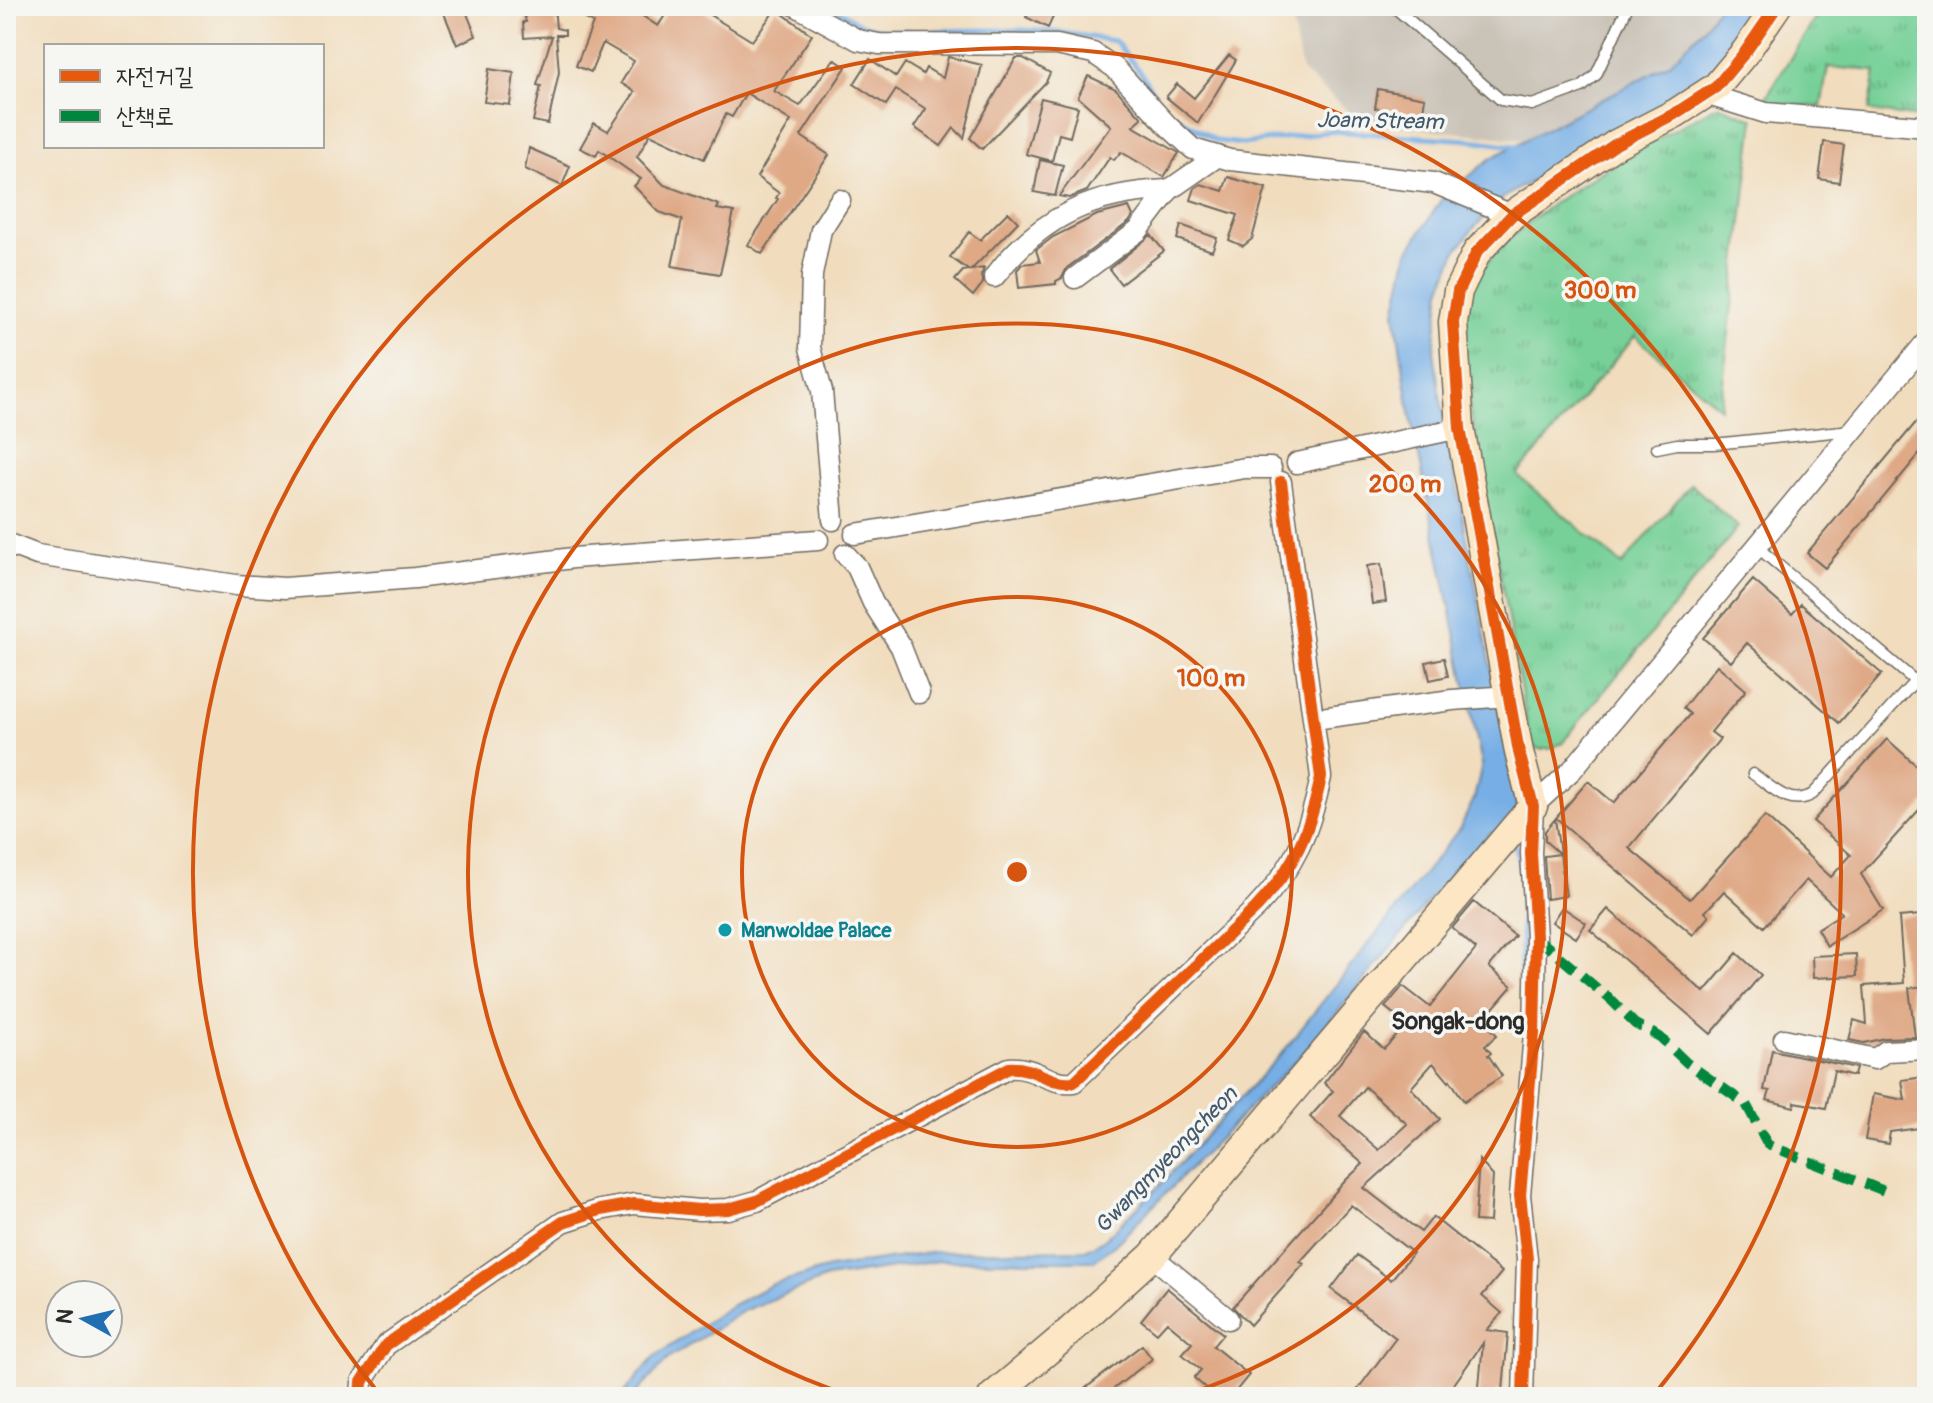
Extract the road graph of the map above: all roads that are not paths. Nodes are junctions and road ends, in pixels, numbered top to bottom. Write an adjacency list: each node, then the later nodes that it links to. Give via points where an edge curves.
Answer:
1 (796, 6): 7 (street, via 858,40 879,44 1057,45 1093,53 1115,68 1193,149)
2 (1393, 6): 3 (lane, via 1501,100 1532,105 1582,87 1596,75)
3 (1628, 6)
4 (1777, 6): 5 (street, via 1746,51)
5 (1705, 94): 6 (street, via 1766,113); 10 (street)
6 (1927, 127)
7 (1218, 156): 8 (street); 10 (street, via 1447,187)
8 (1169, 190): 11 (street, via 1117,196 1046,223); 12 (street, via 1138,231)
9 (840, 200): 18 (street, via 821,230 812,275 810,348 822,391)
10 (1503, 212): 14 (street, via 1458,291)
11 (994, 277)
12 (1075, 278)
13 (1927, 341): 15 (street)
14 (1453, 429): 17 (street, via 1297,463 1282,455); 25 (street)
15 (1854, 429): 16 (lane); 22 (street)
16 (1657, 448)
17 (1276, 475): 19 (street, via 1245,468); 26 (street)
18 (833, 520): 19 (street, via 850,524); 20 (street, via 820,528)
19 (855, 534): 23 (street)
20 (818, 540): 21 (street, via 573,558 285,588 37,555); 23 (street, via 823,550)
21 (6, 543)
22 (1757, 547): 27 (lane, via 1915,681 1803,800 1790,800); 28 (street, via 1572,770)
23 (845, 554): 24 (street, via 901,647)
24 (919, 693)
25 (1503, 696): 26 (street); 28 (street, via 1519,752)
26 (1314, 719): 33 (street, via 1321,777 1313,819 1279,884 1074,1082 1059,1084 1033,1070 1009,1068 757,1201 728,1209 634,1204 563,1222 386,1345 362,1382)
27 (1753, 774)
28 (1521, 820): 31 (street); 35 (street, via 1531,853 1536,937 1534,1034 1520,1195 1527,1259)
29 (1784, 1039): 30 (street, via 1875,1059 1886,1051)
30 (1927, 1049)
31 (1152, 1256): 32 (street); 34 (street)
32 (1228, 1319)
33 (361, 1397)
34 (992, 1397)
35 (1523, 1397)

